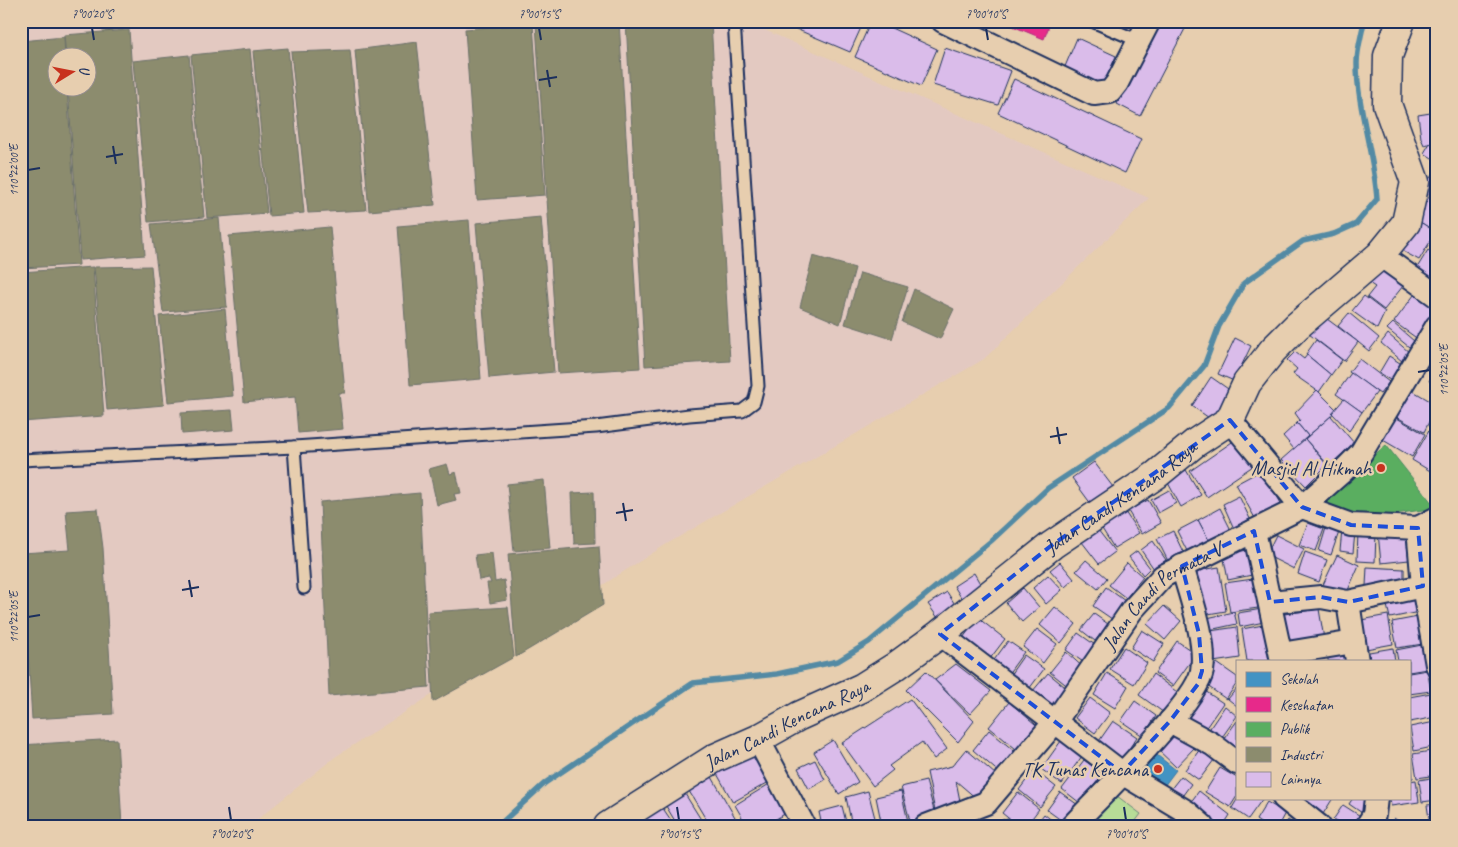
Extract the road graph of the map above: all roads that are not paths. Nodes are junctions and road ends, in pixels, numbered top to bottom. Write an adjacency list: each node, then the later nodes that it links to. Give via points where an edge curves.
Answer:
1 (734, 21): 10 (lane, via 758,386 754,402 742,411 588,428)
2 (943, 21): 5 (street, via 1094,94 1110,92)
3 (1092, 21): 5 (lane)
4 (1401, 21): 6 (street, via 1388,56 1387,104 1415,182 1406,223)
5 (1144, 31)
6 (1380, 255): 7 (street); 9 (street, via 1273,350 1247,383)
7 (1437, 296)
8 (1437, 326): 12 (street, Jalan Candi Permata V, via 1361,453)
9 (1230, 420): 12 (street); 20 (street, Jalan Candi Kencana Raya, via 1052,545)
10 (294, 447): 11 (lane); 17 (lane)
11 (21, 460)
12 (1302, 507): 13 (street, via 1351,525); 14 (street, Jalan Candi Permata V)
13 (1427, 523): 16 (street)
14 (1254, 531): 15 (street, Jalan Candi Permata V); 18 (street)
15 (1182, 566): 24 (street, via 1200,634 1202,671 1198,684); 25 (street, Jalan Candi Permata V, via 1163,576 1138,603)
16 (1424, 586): 19 (street); 23 (street)
17 (304, 588)
18 (1270, 602): 19 (street, via 1321,597); 22 (street)
19 (1348, 602): 21 (street)
20 (940, 634): 25 (street); 26 (street, Jalan Candi Kencana Raya, via 861,688)
21 (1355, 651): 22 (street)
22 (1282, 658)
23 (1437, 665)
24 (1170, 721): 27 (street, via 1212,744); 28 (street)
25 (1055, 722): 28 (street); 34 (street, Jalan Candi Permata V, via 986,803)
26 (758, 739): 32 (street, Jalan Candi Kencana Raya, via 714,758); 33 (street)
27 (1236, 762)
28 (1122, 772): 31 (street); 35 (street)
29 (1289, 800): 36 (street)
30 (1376, 800): 37 (street, via 1374,815)
31 (1189, 821)
32 (608, 826)
33 (804, 826)
34 (926, 826)
35 (1072, 826)
36 (1319, 826)
37 (1367, 826)

